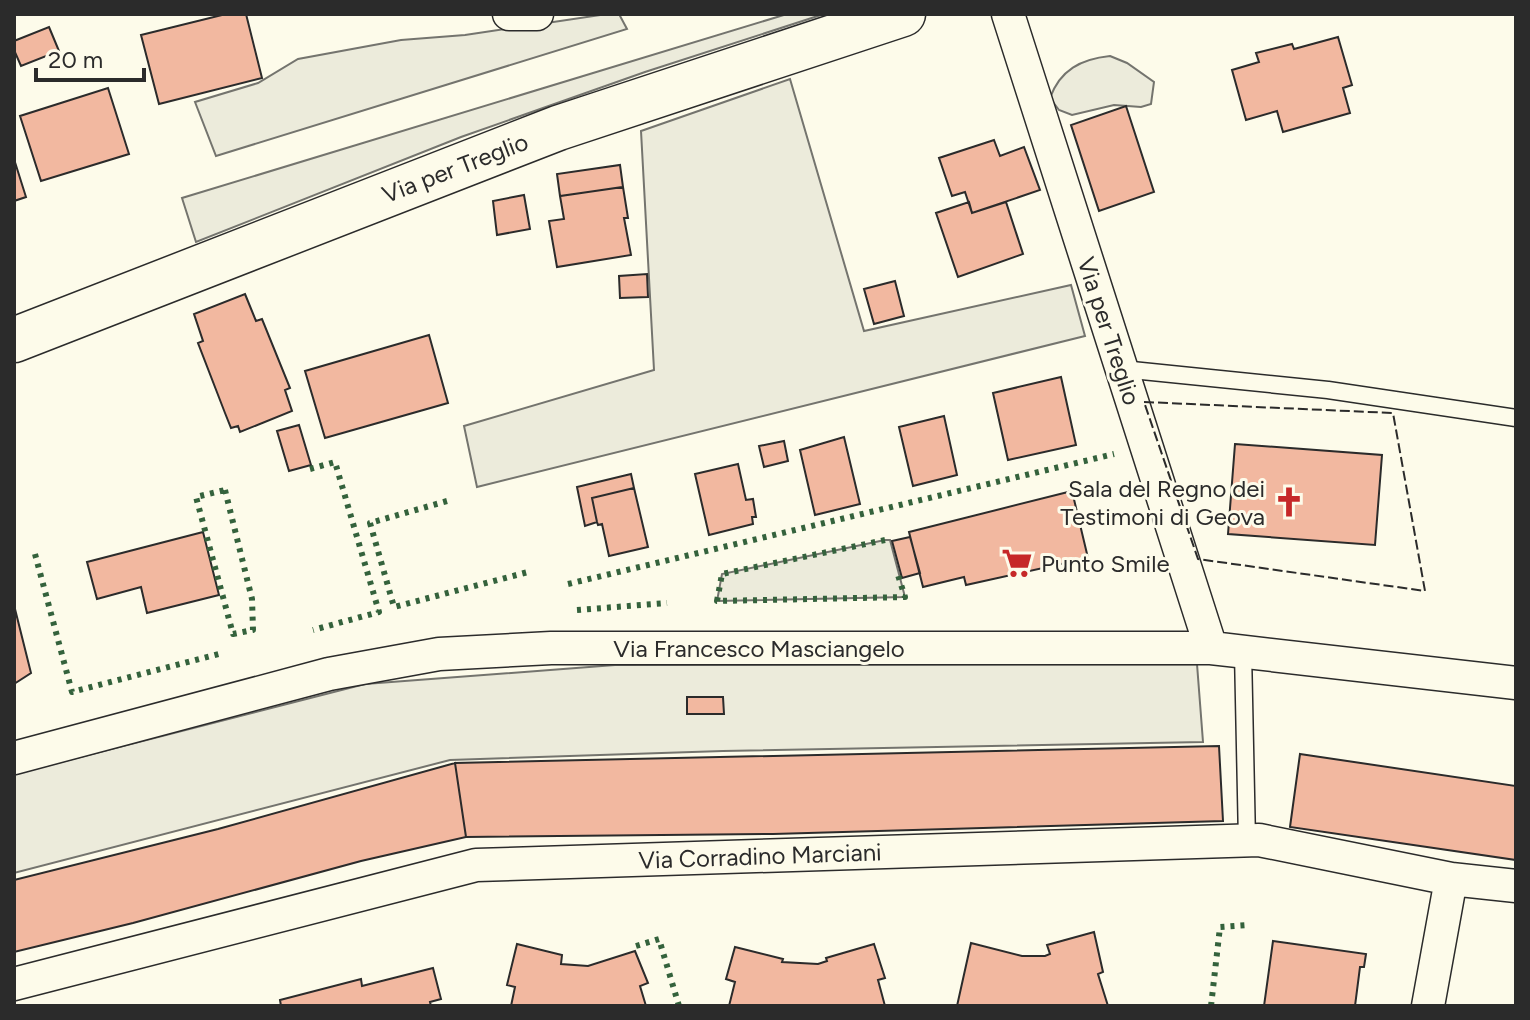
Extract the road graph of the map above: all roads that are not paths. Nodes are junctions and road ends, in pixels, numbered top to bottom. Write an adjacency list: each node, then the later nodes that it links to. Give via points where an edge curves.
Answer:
1 (509, 14): 2 (street)
2 (537, 14)
3 (903, 14): 5 (main road, Via per Treglio, via 558,128)
4 (1008, 14): 6 (street, Via per Treglio)
5 (14, 340)
6 (1122, 369): 7 (lane, via 1328,390); 8 (street, Via per Treglio)
7 (1516, 418)
8 (1211, 648): 9 (street, Via Francesco Masciangelo); 11 (street, Via Francesco Masciangelo, via 551,648 439,654 329,674)
9 (1243, 652): 10 (street, Via Francesco Masciangelo); 12 (lane)
10 (1516, 683)
11 (14, 758)
12 (1247, 841): 13 (street, Via Corradino Marciani); 15 (street, Via Corradino Marciani, via 476,865)
13 (1451, 879): 14 (street, Via Corradino Marciani); 16 (street)
14 (1516, 886)
15 (14, 984)
16 (1428, 1006)

